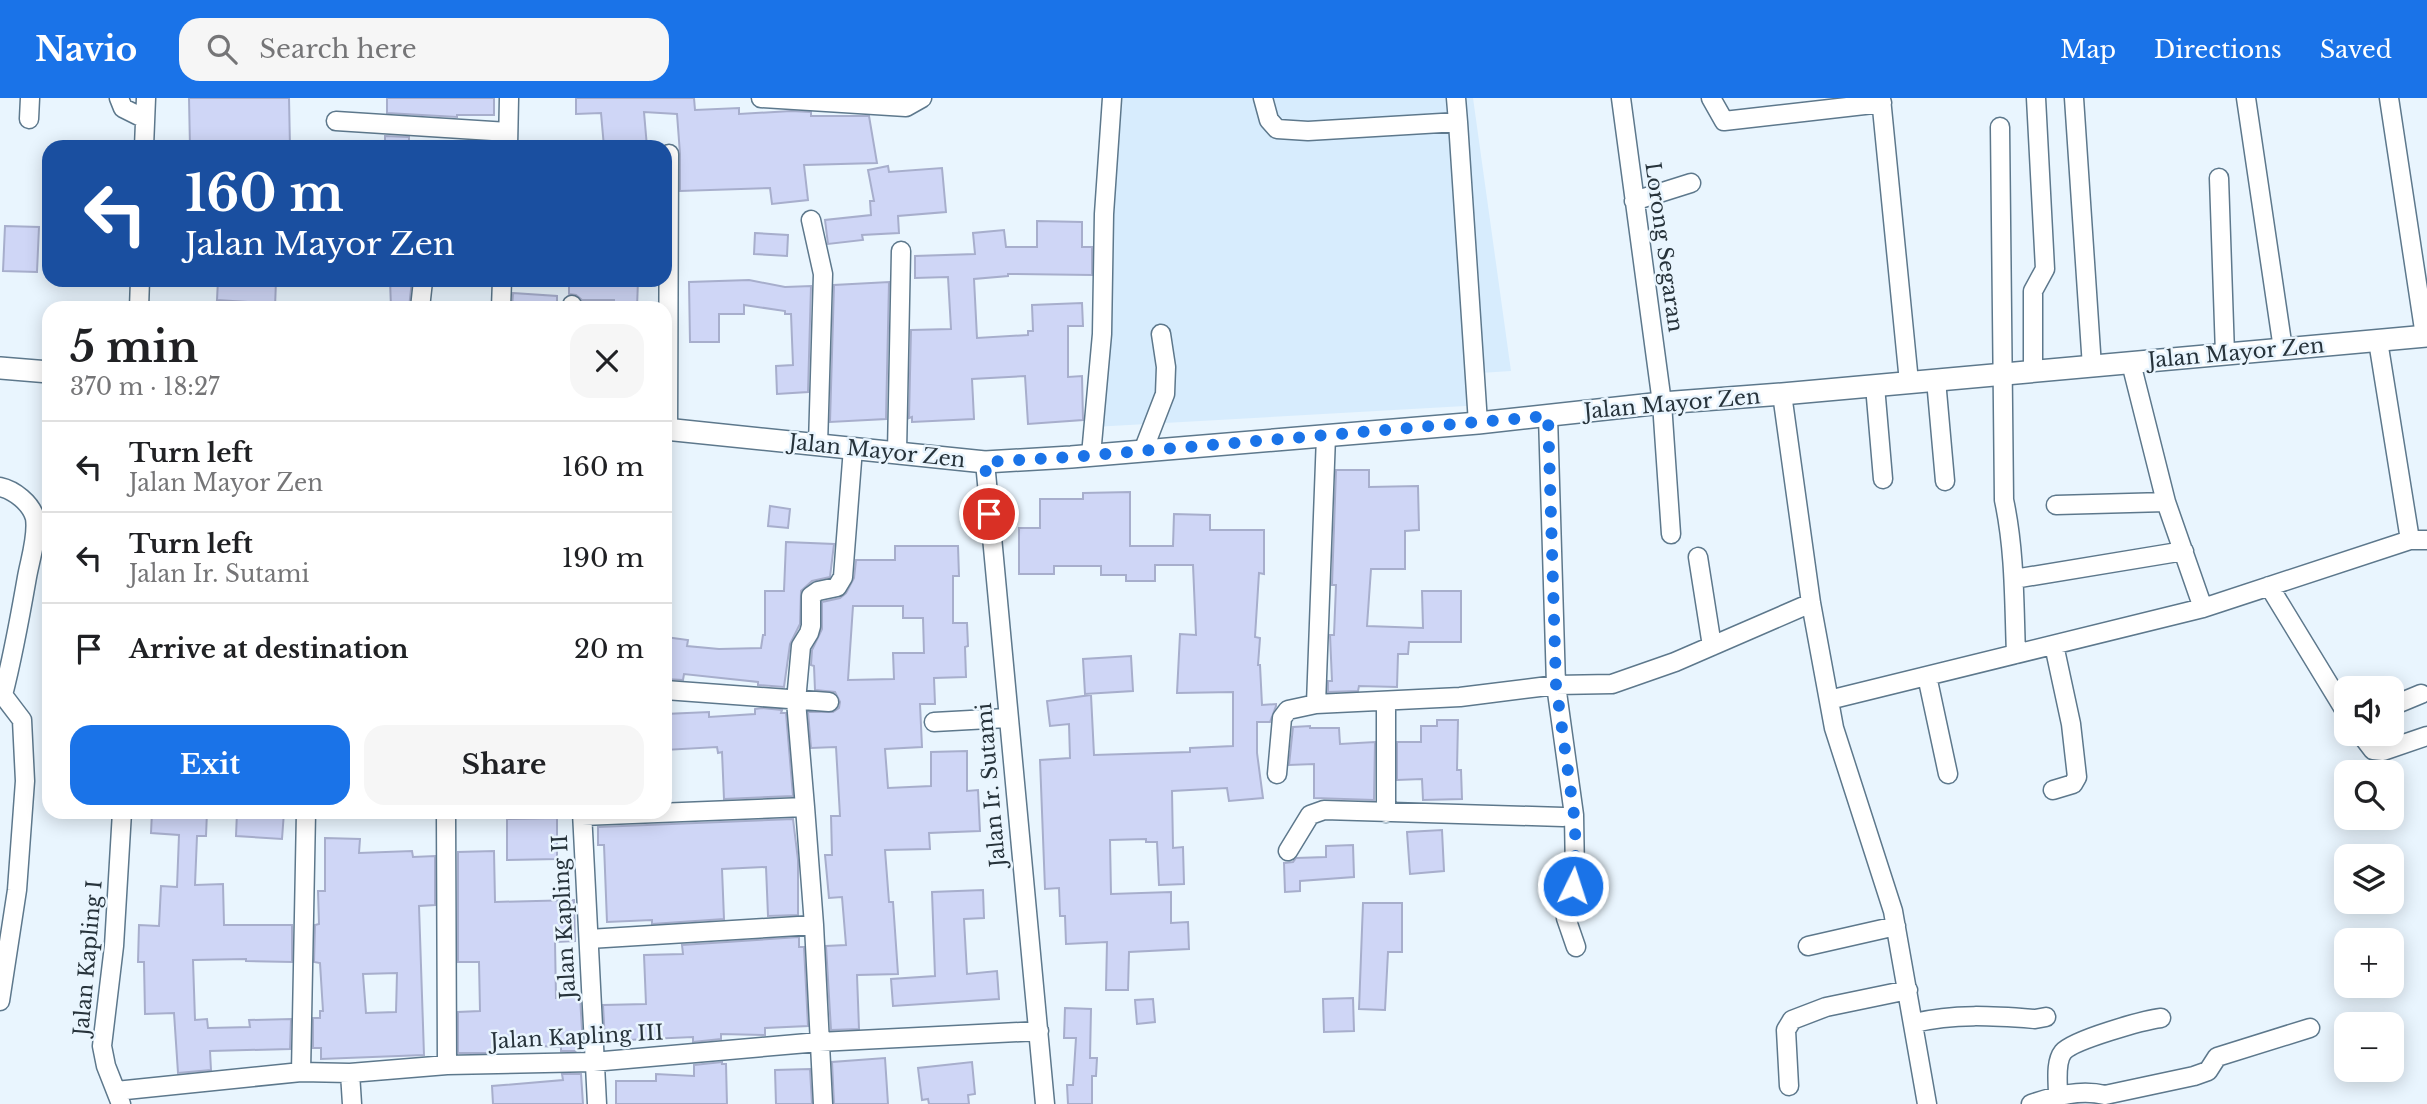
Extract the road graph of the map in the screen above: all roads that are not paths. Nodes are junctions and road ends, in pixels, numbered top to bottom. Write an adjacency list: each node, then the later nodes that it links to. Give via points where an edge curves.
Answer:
1 (30, 98): 17 (street)
2 (119, 98): 18 (street, via 123,108)
3 (146, 98): 18 (street)
4 (509, 98): 23 (street)
5 (761, 98): 6 (street, via 906,107)
6 (922, 98)
7 (1112, 98): 53 (street)
8 (1263, 98): 20 (street, via 1269,120 1277,129)
9 (1456, 98): 20 (street)
10 (1621, 98): 26 (street, Lorong Segaran)
11 (1711, 98): 16 (street, via 1724,121)
12 (2036, 98): 38 (street, via 2045,268 2033,291)
13 (2074, 98): 35 (street)
14 (2246, 98): 32 (street)
15 (2389, 98): 30 (street)
16 (1882, 101): 41 (street)
17 (29, 119)
18 (145, 119): 22 (street)
19 (336, 121): 23 (street)
20 (1458, 122): 46 (street)
21 (2000, 127): 39 (street)
22 (144, 140)
23 (508, 140)
24 (2219, 178): 33 (street)
25 (1691, 183): 26 (street)
26 (1634, 201): 44 (street, Lorong Segaran)
27 (811, 220): 49 (street, via 823,274)
28 (901, 251): 52 (street)
29 (1161, 334): 51 (street, via 1165,394)
30 (2426, 336): 31 (street, Jalan Mayor Zen)
31 (2378, 341): 32 (street, Jalan Mayor Zen); 61 (street)
32 (2283, 349): 33 (street, Jalan Mayor Zen)
33 (2225, 355): 34 (street, Jalan Mayor Zen)
34 (2131, 363): 35 (street, Jalan Mayor Zen); 58 (street)
35 (2092, 367): 38 (street, Jalan Mayor Zen)
36 (0, 368): 37 (street)
37 (42, 371)
38 (2033, 372): 39 (street, Jalan Mayor Zen)
39 (2002, 375): 40 (street, Jalan Mayor Zen); 64 (street, via 2004,500)
40 (1936, 380): 41 (street, Jalan Mayor Zen); 56 (street)
41 (1909, 382): 42 (street, Jalan Mayor Zen)
42 (1875, 386): 43 (street, Jalan Mayor Zen); 55 (street)
43 (1782, 394): 44 (street, Jalan Mayor Zen); 66 (street)
44 (1662, 403): 45 (street, Jalan Mayor Zen); 60 (street, Lorong Segaran)
45 (1548, 416): 46 (street, Jalan Mayor Zen); 72 (street)
46 (1478, 423): 48 (street, Jalan Mayor Zen)
47 (672, 431): 49 (street, Jalan Mayor Zen)
48 (1326, 436): 51 (street, Jalan Mayor Zen); 82 (street)
49 (818, 445): 50 (street, Jalan Mayor Zen)
50 (853, 448): 52 (street, Jalan Mayor Zen); 78 (street, via 843,578 837,587 811,596 811,626 801,646)
51 (1143, 451): 53 (street, Jalan Mayor Zen)
52 (897, 452): 54 (street, Jalan Mayor Zen)
53 (1091, 455): 54 (street, Jalan Mayor Zen)
54 (985, 462): 83 (street, Jalan Ir. Sutami)
55 (1883, 479)
56 (1945, 481)
57 (6, 489): 76 (street, via 24,500 35,517 15,649)
58 (2166, 502): 59 (street); 62 (street)
59 (2056, 505)
60 (1671, 534)
61 (2419, 540): 65 (street)
62 (2184, 551): 64 (street); 67 (street)
63 (1698, 557): 69 (street)
64 (2014, 579): 70 (street)
65 (2269, 586): 67 (street); 74 (street)
66 (1811, 603): 69 (street); 77 (street)
67 (2203, 608): 68 (street)
68 (2054, 645): 70 (street); 91 (street, via 2077,777)
69 (1712, 646): 72 (street, via 1612,684)
70 (2016, 654): 71 (street)
71 (1927, 676): 77 (street); 90 (street)
72 (1556, 685): 79 (street); 95 (street)
73 (672, 691): 78 (street)
74 (2334, 693)
75 (2421, 694): 80 (street)
76 (1, 695): 101 (street, via 22,720 25,781)
77 (1829, 700): 103 (street)
78 (796, 701): 81 (street); 92 (street)
79 (1386, 701): 82 (street); 94 (street)
80 (2404, 701)
81 (829, 702)
82 (1316, 704): 89 (street, via 1288,710 1282,718)
83 (1007, 718): 84 (street); 114 (street, Jalan Ir. Sutami)
84 (934, 722)
85 (2427, 736): 86 (street)
86 (2404, 744)
87 (2370, 746): 88 (street, via 2383,751)
88 (2398, 746)
89 (1277, 774)
90 (1948, 774)
91 (2053, 790)
92 (805, 807): 93 (street); 102 (street)
93 (672, 811)
94 (1386, 813): 95 (street); 100 (street, via 1316,811)
95 (1574, 815): 107 (street, via 1575,876 1566,918)
96 (122, 819): 122 (street, Jalan Kapling I, via 102,1046)
97 (306, 819): 118 (street)
98 (446, 819): 117 (street)
99 (582, 819): 105 (street, Jalan Kapling II)
100 (1288, 851)
101 (8, 888): 104 (street)
102 (814, 925): 105 (street); 115 (street)
103 (1896, 926): 106 (street); 108 (street)
104 (5, 938): 109 (street)
105 (589, 939): 116 (street, Jalan Kapling II)
106 (1808, 946)
107 (1576, 947)
108 (1908, 990): 112 (street); 120 (street, via 1826,1007 1792,1020 1786,1030)
109 (0, 1001)
110 (2046, 1017): 112 (street, via 1970,1015)
111 (2161, 1018): 121 (street, via 2063,1052 2058,1064)
112 (1914, 1023): 127 (street)
113 (2310, 1028): 121 (street, via 2217,1057 2208,1071 2194,1076 2105,1095)
114 (1039, 1031): 115 (street, Jalan Kapling III); 126 (street, Jalan Ir. Sutami)
115 (819, 1042): 116 (street, Jalan Kapling III); 125 (street)
116 (593, 1062): 117 (street, Jalan Kapling III); 124 (street, Jalan Kapling II)
117 (447, 1065): 119 (street, Jalan Kapling III)
118 (301, 1072): 119 (street, Jalan Kapling III); 122 (street, Jalan Kapling III)
119 (350, 1073): 123 (street)
120 (1789, 1086)
121 (2058, 1095): 128 (street)
122 (119, 1097)
123 (352, 1104)
124 (597, 1104)
125 (823, 1104)
126 (1045, 1104)
127 (1927, 1104)
128 (2031, 1104)

